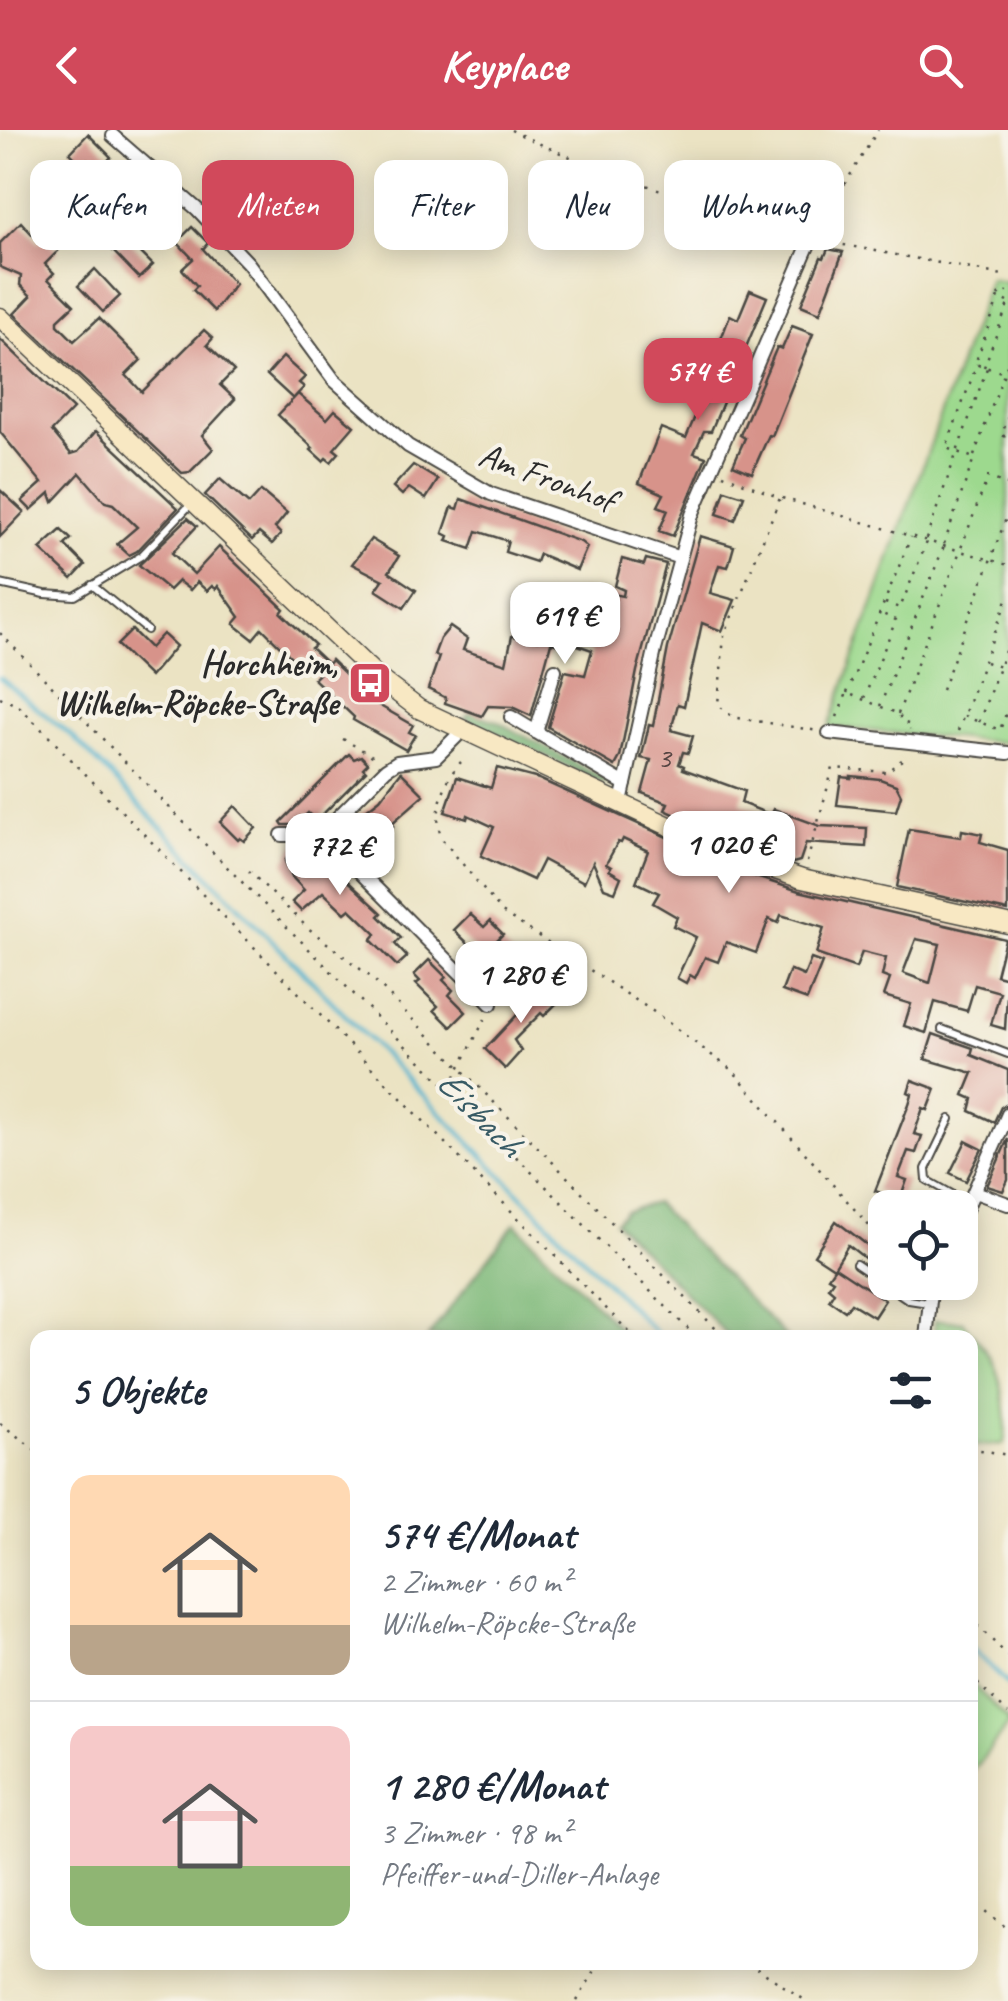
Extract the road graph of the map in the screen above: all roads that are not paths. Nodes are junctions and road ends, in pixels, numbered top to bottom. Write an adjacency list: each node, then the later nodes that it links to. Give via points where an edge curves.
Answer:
1 (113, 136): 5 (street, Am Fronhof, via 197,209 248,263 334,380 408,446 492,494)
2 (806, 250): 5 (street, via 692,515)
3 (0, 318): 4 (main road)
4 (192, 502): 7 (lane, via 140,556); 11 (main road, via 400,697)
5 (680, 558): 15 (street)
6 (0, 584): 7 (lane, via 75,596)
7 (92, 585): 8 (lane)
8 (147, 630)
9 (555, 670): 12 (street)
10 (511, 717): 12 (street)
11 (462, 730): 15 (main road); 17 (street, via 436,757 390,766 338,817)
12 (536, 732): 15 (street)
13 (829, 732): 14 (street)
14 (1008, 753)
15 (623, 793): 18 (main road, via 731,854)
16 (282, 835): 17 (street)
17 (330, 835): 19 (street)
18 (1008, 924)
19 (492, 1004)
20 (942, 1029): 21 (lane)
21 (1008, 1054)
22 (1008, 1114): 25 (street)
23 (950, 1119): 24 (lane, via 926,1180)
24 (952, 1190)
25 (975, 1190)
26 (978, 1199): 27 (street)
27 (1008, 1204)
28 (856, 1264): 30 (lane, via 909,1300)
29 (929, 1300): 30 (street)
30 (928, 1303): 31 (street)
31 (926, 1330)

